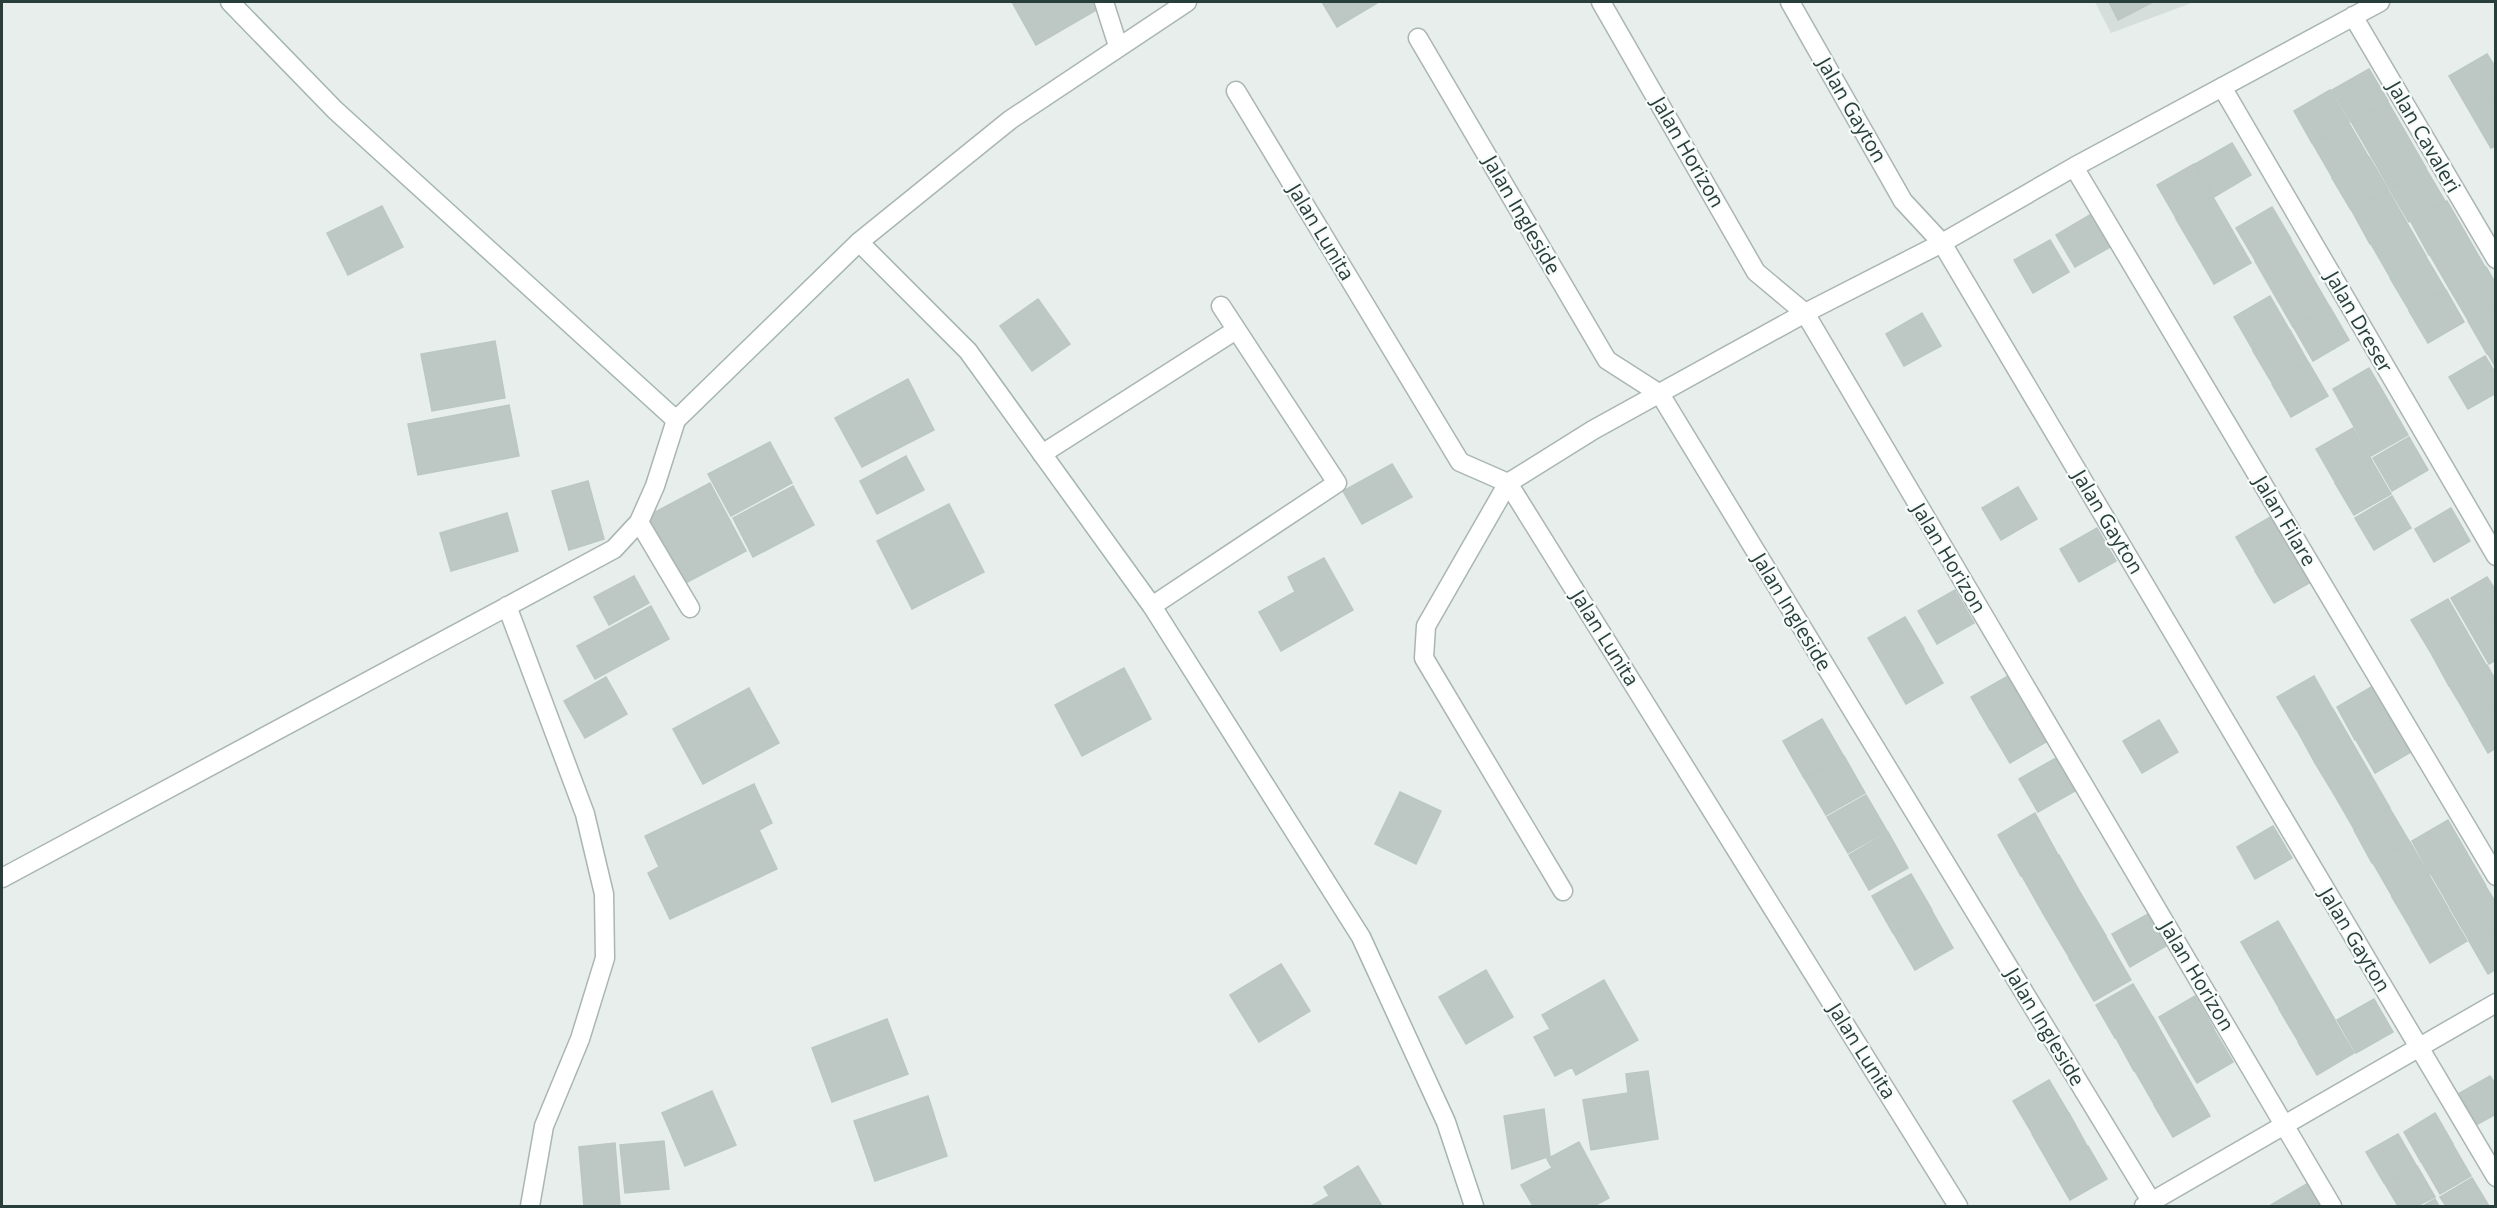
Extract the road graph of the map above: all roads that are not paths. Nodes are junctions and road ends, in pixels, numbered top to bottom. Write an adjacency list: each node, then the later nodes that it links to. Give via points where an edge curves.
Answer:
1 (230, 2): 20 (street, via 335,110)
2 (1104, 2): 9 (street)
3 (1187, 2): 9 (street)
4 (1601, 2): 17 (street, Jalan Horizon, via 1756,272)
5 (1790, 2): 14 (street, Jalan Gayton, via 1903,201)
6 (2379, 2): 7 (street)
7 (2353, 16): 10 (street); 15 (street, Jalan Cavaleri)
8 (1418, 38): 19 (street, Jalan Ingleside, via 1607,360)
9 (1118, 46): 13 (street, via 1010,120)
10 (2222, 87): 12 (street); 24 (street, Jalan Dreser)
11 (1236, 91): 22 (street, Jalan Lunita, via 1460,462)
12 (2074, 167): 14 (street); 28 (street, Jalan Filare)
13 (860, 242): 20 (street); 21 (street, via 968,351)
14 (1942, 243): 17 (street); 32 (street, Jalan Gayton)
15 (2496, 259)
16 (1221, 306): 18 (street)
17 (1805, 313): 19 (street); 33 (street, Jalan Horizon)
18 (1236, 330): 21 (street); 26 (street, via 1337,483)
19 (1660, 394): 22 (street); 35 (street, Jalan Ingleside)
20 (676, 420): 23 (street)
21 (1042, 454): 26 (street)
22 (1508, 483): 30 (street, via 1426,627 1424,658); 38 (street, Jalan Lunita)
23 (639, 522): 25 (street, via 614,549); 27 (street)
24 (2496, 556)
25 (507, 606): 29 (street); 36 (street, via 585,814 604,894 605,958 580,1038 544,1126)
26 (1152, 606): 37 (street, via 1361,937 1446,1122)
27 (690, 608)
28 (2496, 876)
29 (2, 878)
30 (1563, 891)
31 (2496, 1003): 32 (street)
32 (2419, 1048): 33 (street); 34 (street, Jalan Gayton)
33 (2285, 1125): 35 (street); 39 (street, Jalan Horizon)
34 (2496, 1177)
35 (2150, 1205)
36 (530, 1206)
37 (1474, 1206)
38 (1958, 1206)
39 (2332, 1206)

